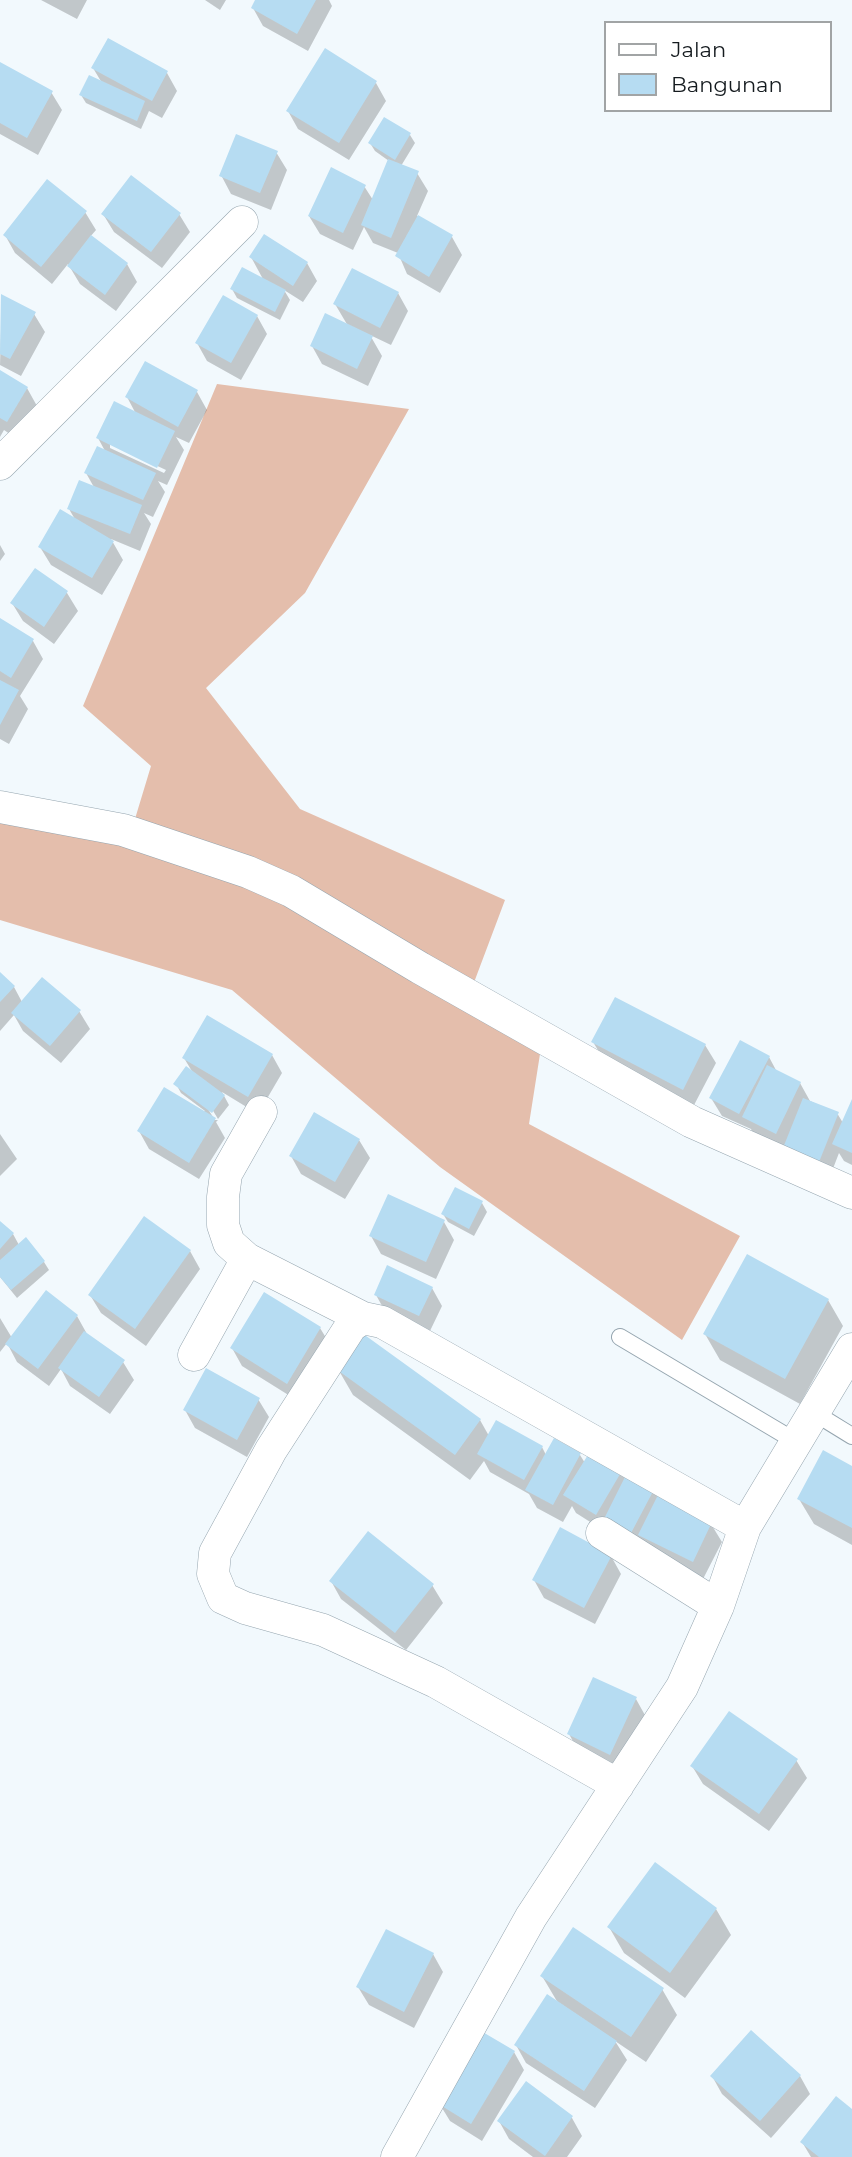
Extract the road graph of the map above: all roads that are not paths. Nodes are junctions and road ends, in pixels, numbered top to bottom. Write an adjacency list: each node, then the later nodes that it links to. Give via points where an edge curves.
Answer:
1 (242, 222): 2 (street)
2 (0, 464)
3 (0, 807): 5 (street, via 123,830 291,891 692,1122)
4 (261, 1112): 6 (street, via 226,1174 223,1197 229,1243)
5 (852, 1193)
6 (247, 1259): 7 (street); 10 (street)
7 (363, 1318): 14 (street, via 382,1322); 17 (street, via 351,1326 271,1450 215,1553 213,1574 223,1598 323,1630 436,1682)
8 (620, 1337): 13 (lane)
9 (852, 1349): 11 (street)
10 (194, 1355)
11 (813, 1412): 12 (lane); 13 (street)
12 (852, 1436)
13 (794, 1441): 14 (street)
14 (745, 1527): 16 (street)
15 (602, 1533): 16 (street)
16 (718, 1606): 17 (street, via 682,1687)
17 (618, 1785): 18 (street, via 531,1917)
18 (397, 2157)

